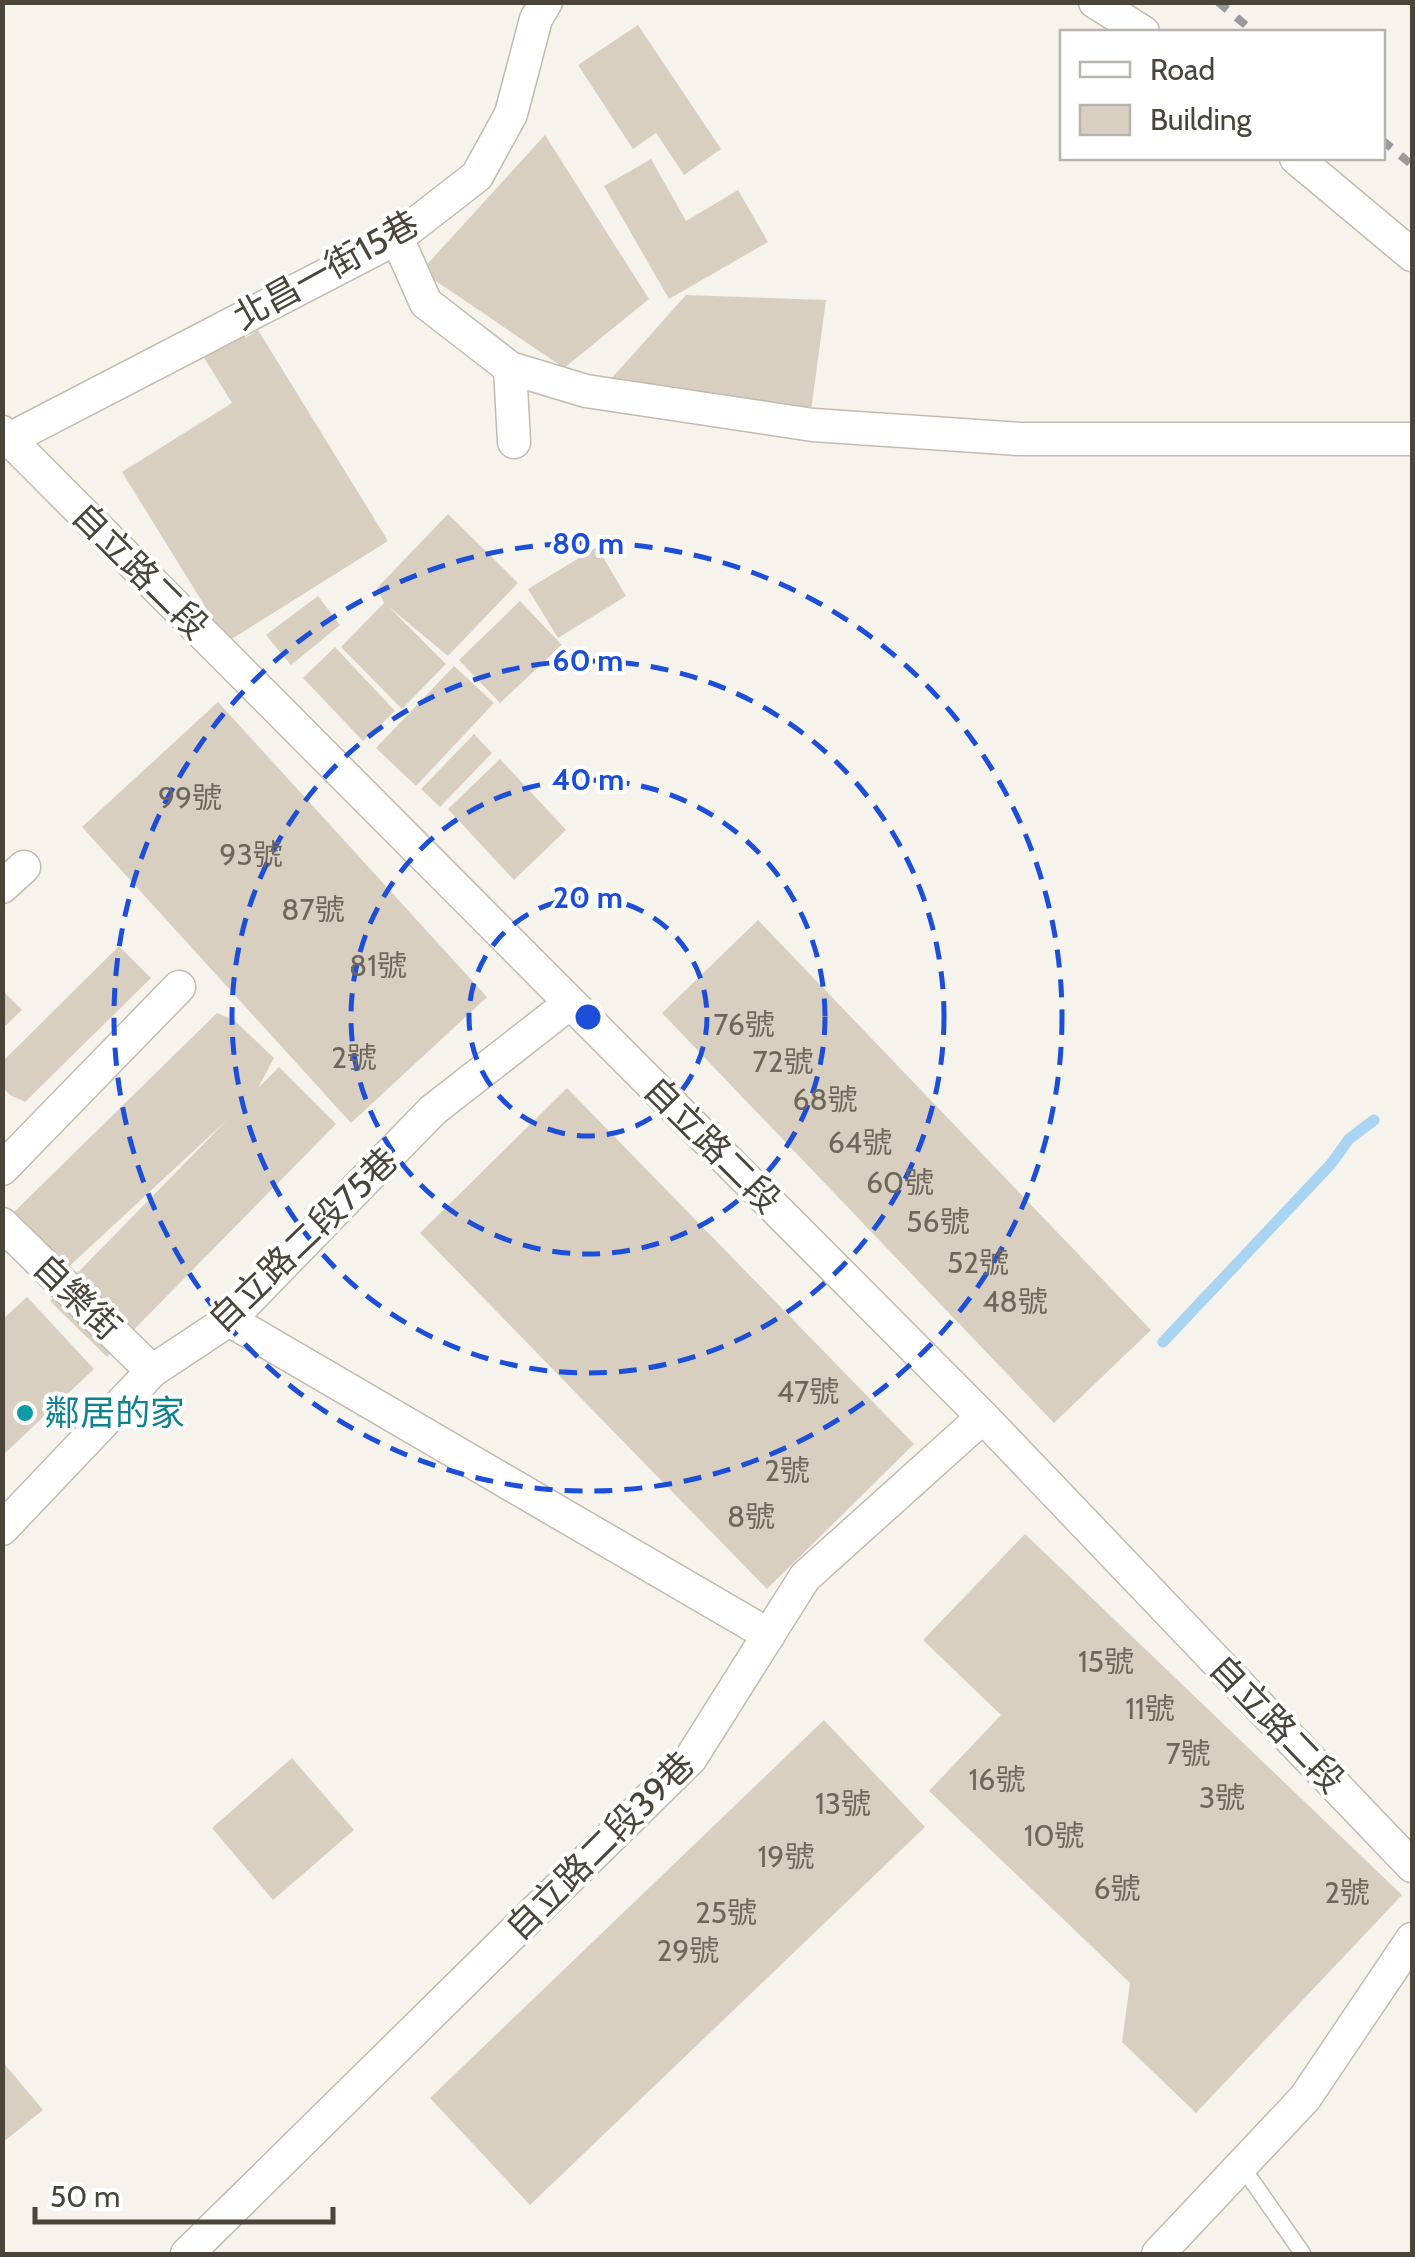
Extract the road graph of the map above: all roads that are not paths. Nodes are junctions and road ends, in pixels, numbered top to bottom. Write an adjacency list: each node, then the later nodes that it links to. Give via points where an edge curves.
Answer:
1 (546, 2): 5 (street, 北昌一街15巷, via 512,114 477,176)
2 (1094, 2): 3 (street)
3 (1140, 30)
4 (1298, 160): 6 (street)
5 (397, 238): 7 (street, via 426,303); 8 (street, 北昌一街15巷)
6 (1412, 255)
7 (510, 368): 9 (street, via 586,391 832,426 1020,439); 10 (street)
8 (5, 438): 12 (street, 自立路二段)
9 (1412, 439)
10 (514, 442)
11 (179, 987): 13 (street)
12 (570, 1003): 15 (street, 自立路二段75巷, via 433,1110); 17 (street, 自立路二段)
13 (2, 1169)
14 (2, 1224): 16 (street, 自樂街)
15 (229, 1320): 16 (street, 自立路二段75巷); 19 (street)
16 (152, 1370): 18 (street, 自立路二段75巷)
17 (983, 1417): 19 (street, 自立路二段39巷, via 805,1577); 20 (street, 自立路二段)
18 (2, 1528)
19 (769, 1635): 23 (street, 自立路二段39巷, via 692,1758)
20 (1412, 1866)
21 (1412, 1939): 22 (street, via 1305,2098)
22 (1243, 2168): 24 (street); 25 (lane)
23 (188, 2254)
24 (1158, 2254)
25 (1303, 2254)

